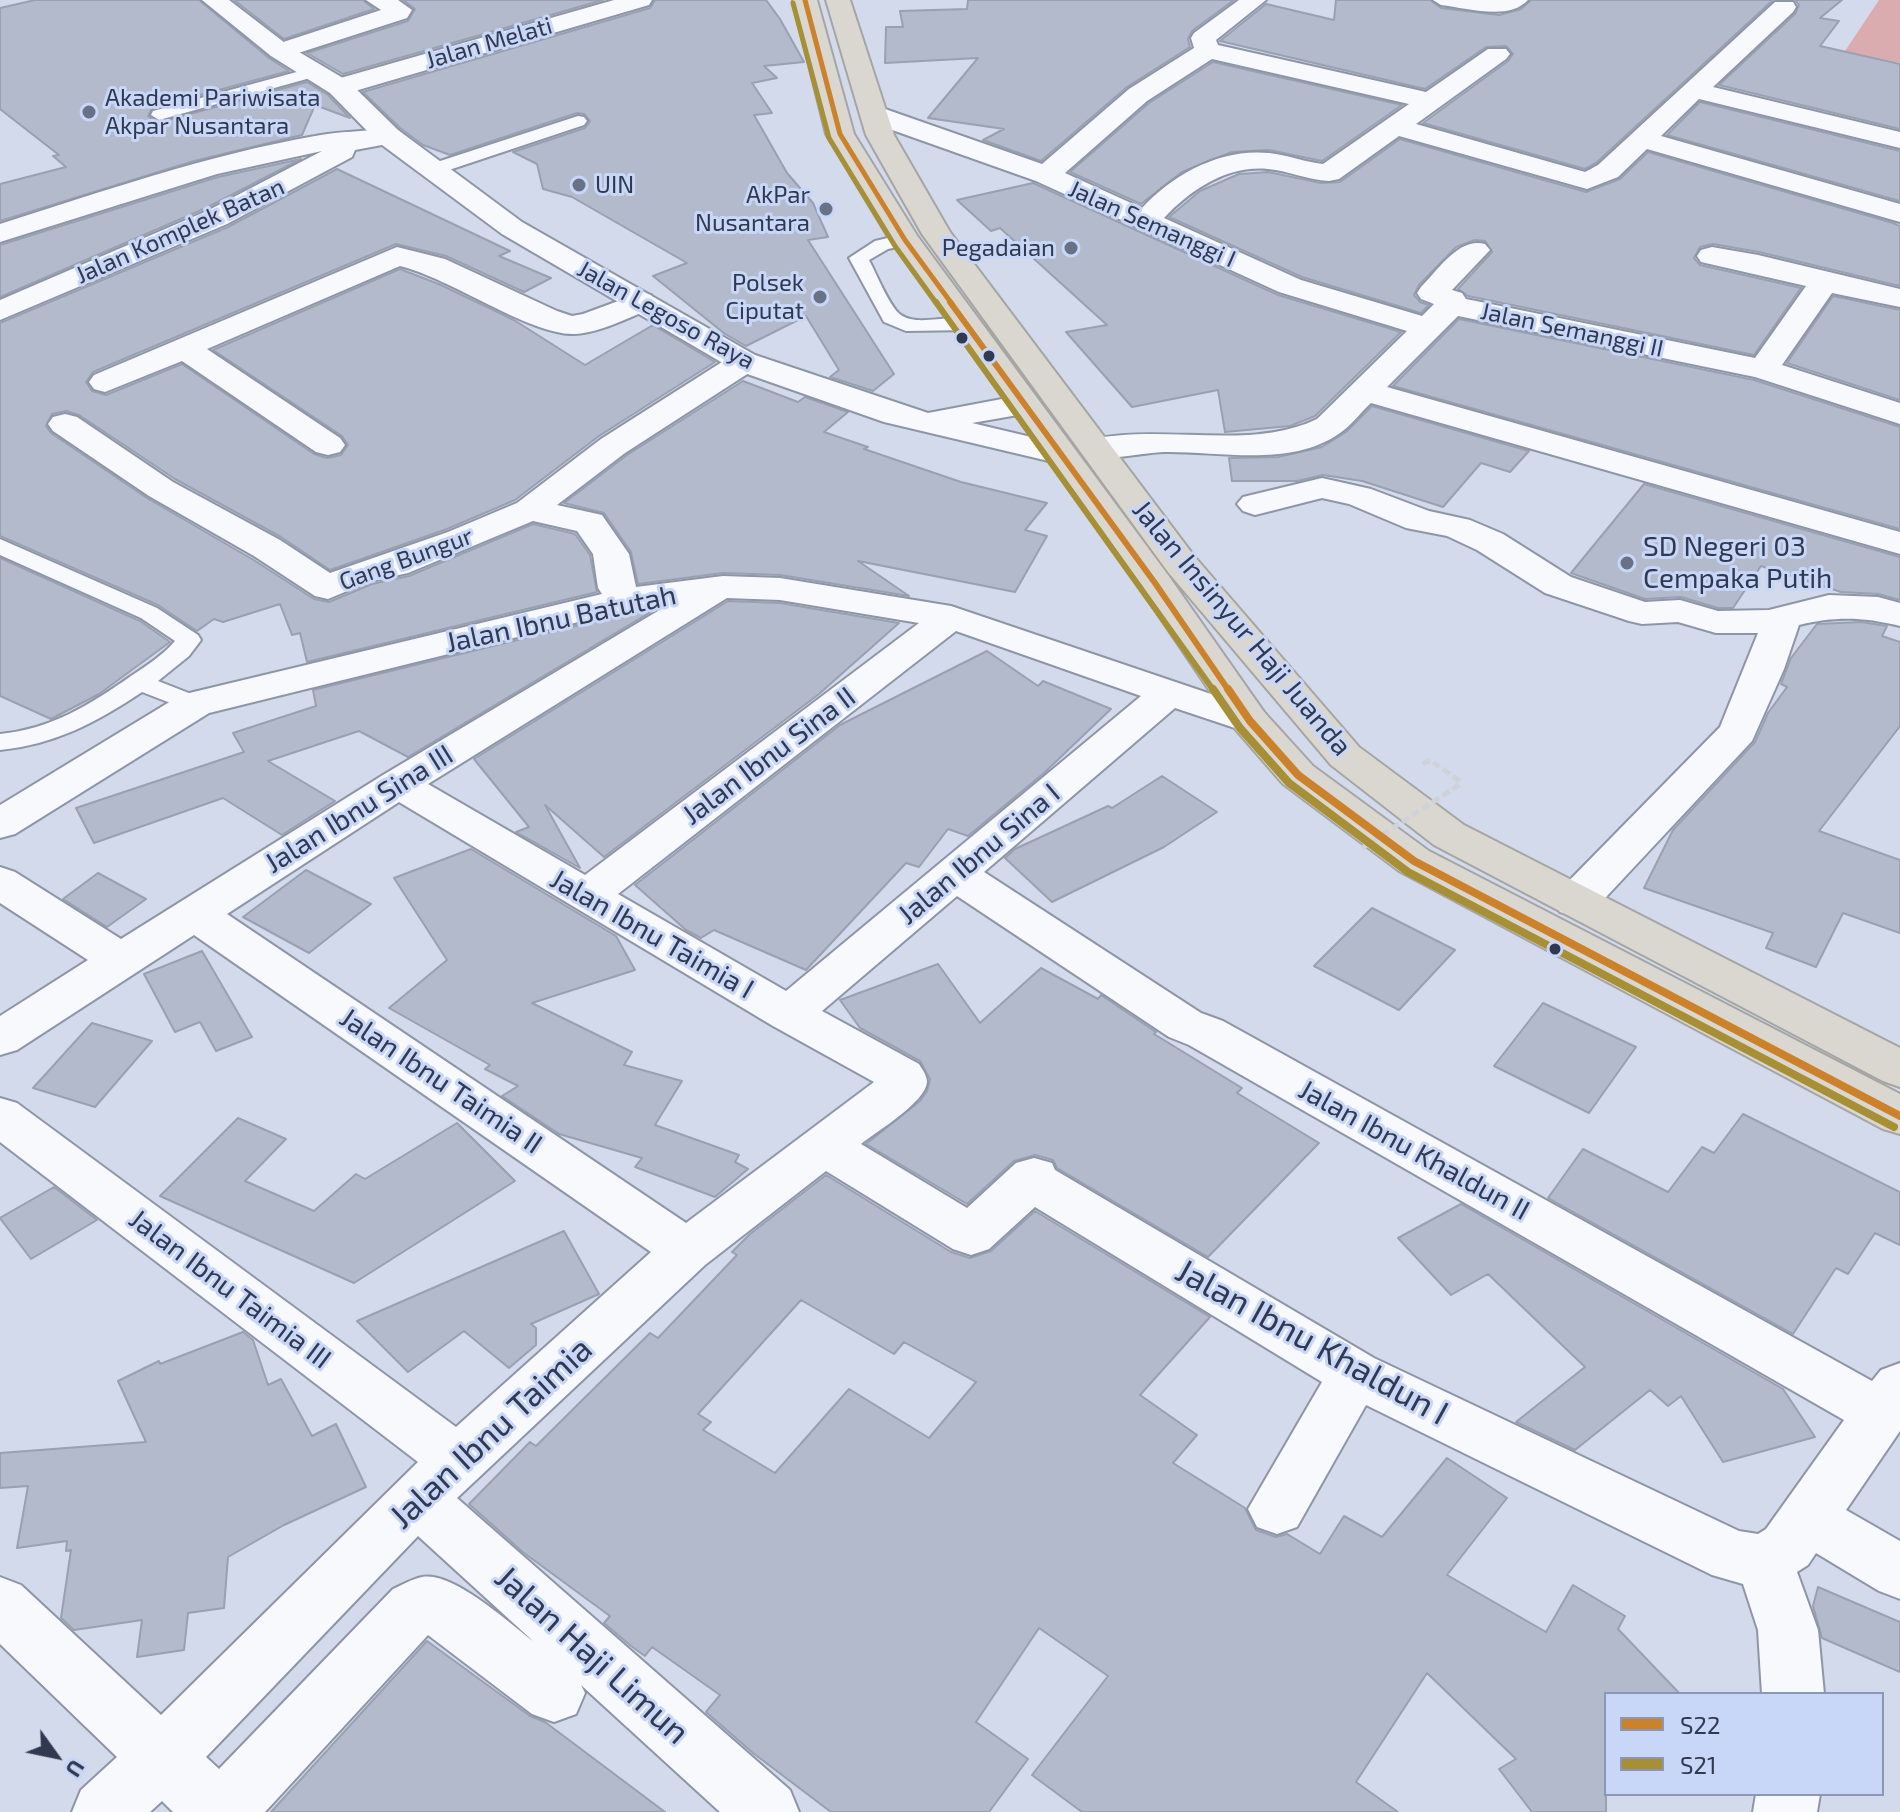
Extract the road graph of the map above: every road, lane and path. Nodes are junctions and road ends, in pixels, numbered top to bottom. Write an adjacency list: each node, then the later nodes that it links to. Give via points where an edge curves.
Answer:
1 (214, 0): 11 (street, Jalan Legoso Raya)
2 (378, 0): 11 (street, via 400,10)
3 (640, 0): 13 (street, Jalan Melati)
4 (805, 0): 29 (highway, Jalan Insinyur Haji Juanda, via 840,134)
5 (838, 0): 17 (highway, Jalan Insinyur Haji Juanda)
6 (1254, 0): 10 (street, via 1203,38)
7 (1441, 0): 8 (lane, via 1503,7)
8 (1520, 0)
9 (1784, 7): 14 (street)
10 (1208, 50): 15 (street); 25 (street, via 1138,95)
11 (280, 51): 13 (street, Jalan Legoso Raya)
12 (1497, 54): 15 (street)
13 (327, 79): 16 (lane); 20 (street, Jalan Legoso Raya)
14 (1694, 90): 21 (street); 22 (street)
15 (1433, 102): 19 (street)
16 (159, 115)
17 (876, 115): 25 (street, Jalan Semanggi I); 49 (highway, Jalan Insinyur Haji Juanda, via 880,135 937,234)
18 (578, 121): 24 (lane)
19 (1397, 127): 21 (street, via 1587,181 1608,171); 27 (street, via 1329,173 1265,161 1199,175 1162,200)
20 (388, 136): 23 (street, Jalan Komplek Batan); 24 (street, Jalan Legoso Raya)
21 (1642, 139): 26 (street)
22 (1900, 140)
23 (356, 142): 28 (street, Jalan Komplek Batan, via 318,143 210,167); 36 (street, Jalan Komplek Batan, via 303,175)
24 (434, 169): 34 (street, Jalan Legoso Raya, via 512,228)
25 (1046, 175): 27 (street, Jalan Semanggi I)
26 (1900, 213)
27 (1146, 221): 38 (street, Jalan Semanggi I, via 1290,286)
28 (0, 233)
29 (905, 240): 37 (highway, Jalan Insinyur Haji Juanda); 37 (lane, via 858,258 891,318 906,325)
30 (1475, 250): 35 (street, via 1432,293)
31 (1712, 256): 32 (street)
32 (1824, 282): 33 (street); 41 (street)
33 (1900, 298)
34 (640, 302): 39 (street, via 572,325 434,265 397,256); 40 (street, Jalan Legoso Raya)
35 (1455, 306): 38 (street, Jalan Semanggi II); 41 (street, Jalan Semanggi II)
36 (0, 311)
37 (966, 326): 44 (highway, Jalan Insinyur Haji Juanda)
38 (1429, 328): 43 (street, Jalan Semanggi II)
39 (184, 348): 42 (street); 48 (street)
40 (744, 362): 46 (street, Jalan Legoso Raya); 51 (street, Gang Bungur, via 613,446)
41 (1763, 369): 45 (street, Jalan Semanggi II)
42 (105, 382)
43 (1366, 391): 49 (street, Jalan Semanggi II, via 1329,426 1309,438 1281,444 1160,442); 52 (street)
44 (1023, 405): 46 (street, Jalan Legoso Raya); 49 (highway, Jalan Insinyur Haji Juanda)
45 (1900, 414)
46 (919, 421): 49 (street, Jalan Legoso Raya)
47 (65, 424): 51 (street, Gang Bungur, via 325,588)
48 (328, 445)
49 (1077, 451): 62 (highway, Jalan Insinyur Haji Juanda, via 1155,583); 71 (highway, Jalan Insinyur Haji Juanda, via 1345,756 1449,835)
50 (1255, 504): 58 (street, via 1330,488 1457,528 1490,542 1558,585 1642,613 1680,611 1716,622)
51 (529, 510): 55 (street, via 589,523 611,554 617,588)
52 (1900, 543)
53 (0, 546): 59 (lane, via 149,613 189,640 182,651)
54 (723, 587): 55 (street, Jalan Ibnu Batutah); 57 (street, Jalan Ibnu Batutah, via 780,589); 65 (street, Jalan Ibnu Sina III)
55 (627, 599): 61 (street, Jalan Ibnu Batutah)
56 (1900, 615): 58 (street, via 1878,608 1829,606)
57 (951, 617): 60 (street, Jalan Ibnu Batutah); 70 (street, Jalan Ibnu Sina II)
58 (1782, 619): 71 (street, via 1738,732)
59 (138, 682): 61 (lane); 63 (lane, via 68,726)
60 (1169, 693): 62 (street, Jalan Ibnu Batutah); 68 (street, Jalan Ibnu Sina I)
61 (195, 704): 66 (street, Jalan Ibnu Batutah)
62 (1250, 721): 79 (highway, Jalan Insinyur Haji Juanda, via 1298,775 1414,861)
63 (0, 742)
64 (1430, 760): 67 (path, bridge, via 1460,781)
65 (398, 784): 70 (street, Jalan Ibnu Taimia I); 72 (street, Jalan Ibnu Sina III)
66 (0, 824)
67 (1362, 848)
68 (955, 874): 74 (street, Jalan Ibnu Sina I); 83 (street, Jalan Ibnu Khaldun II, via 1185,1025)
69 (0, 882): 73 (street)
70 (586, 896): 74 (street, Jalan Ibnu Taimia I)
71 (1576, 901): 76 (highway, Jalan Insinyur Haji Juanda)
72 (194, 913): 73 (street, Jalan Ibnu Sina III); 81 (street, Jalan Ibnu Taimia II)
73 (123, 962): 75 (street, Jalan Ibnu Sina III)
74 (789, 1014): 77 (street, Jalan Ibnu Taimia I, via 902,1076)
75 (0, 1038)
76 (1900, 1069)
77 (903, 1082): 80 (street, Jalan Ibnu Taimia)
78 (0, 1116): 84 (street, Jalan Ibnu Taimia III)
79 (1900, 1116)
80 (824, 1146): 81 (street, Jalan Ibnu Taimia); 82 (street, Jalan Ibnu Khaldun I, via 971,1235 1034,1177 1036,1183)
81 (687, 1250): 84 (street, Jalan Ibnu Taimia)
82 (1355, 1374): 85 (street); 87 (street, Jalan Ibnu Khaldun I, via 1733,1556)
83 (1891, 1400): 86 (street)
84 (439, 1480): 92 (street, Jalan Ibnu Taimia); 95 (street, Jalan Haji Limun)
85 (1277, 1509)
86 (1809, 1518): 87 (street, via 1787,1547); 88 (street)
87 (1764, 1561): 90 (street, via 1788,1630)
88 (1900, 1572)
89 (0, 1604): 92 (street)
90 (1793, 1692)
91 (554, 1693): 94 (street, via 436,1605 423,1604)
92 (162, 1758): 93 (street, Jalan Ibnu Taimia); 94 (street)
93 (104, 1812)
94 (221, 1812)
95 (767, 1812)

